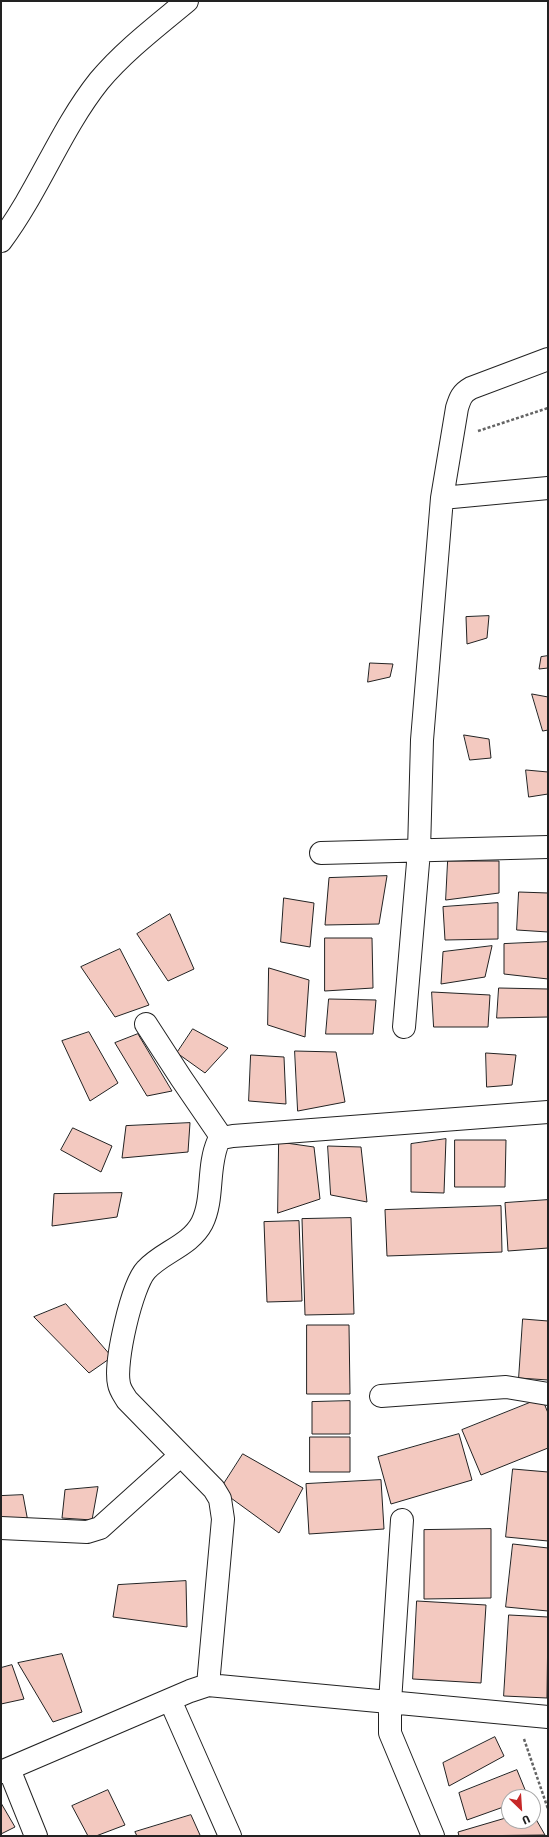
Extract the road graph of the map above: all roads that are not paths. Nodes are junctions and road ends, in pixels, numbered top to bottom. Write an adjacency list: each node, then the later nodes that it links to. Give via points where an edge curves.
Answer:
1 (187, 1): 2 (street, via 135,45 100,80 61,138 30,198)
2 (1, 241)
3 (548, 359): 5 (street, via 464,392 458,403)
4 (548, 488): 5 (street)
5 (442, 498): 7 (street, via 422,740)
6 (548, 847): 7 (street)
7 (419, 851): 8 (street); 10 (street)
8 (321, 853)
9 (146, 1024): 12 (street)
10 (404, 1027)
11 (548, 1112): 12 (street)
12 (222, 1138): 15 (street, via 217,1146 202,1221 188,1239 144,1273 130,1305 121,1347 119,1384 127,1400)
13 (548, 1394): 14 (street, via 506,1387)
14 (381, 1396)
15 (181, 1455): 17 (street, via 100,1528 87,1532); 18 (street, via 214,1489 223,1509)
16 (402, 1520): 20 (street)
17 (1, 1528)
18 (208, 1685): 19 (street); 20 (street)
19 (170, 1700): 22 (street); 24 (street)
20 (390, 1702): 21 (street); 25 (street, via 390,1733)
21 (548, 1717)
22 (5, 1770): 23 (street)
23 (36, 1836)
24 (230, 1836)
25 (433, 1836)

